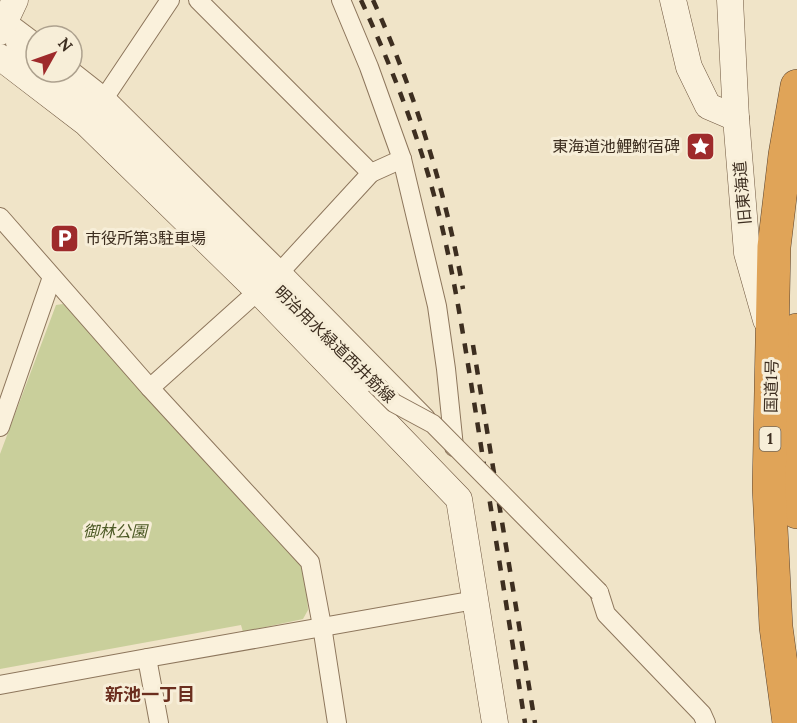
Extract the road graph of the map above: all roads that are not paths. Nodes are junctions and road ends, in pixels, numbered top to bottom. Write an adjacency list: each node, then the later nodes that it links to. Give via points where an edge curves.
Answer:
1 (170, 0): 12 (street)
2 (198, 0): 15 (street)
3 (341, 0): 14 (street)
4 (673, 0): 13 (street, via 689,67 708,106)
5 (730, 0): 13 (street, 旧東海道)
6 (6, 28): 7 (street); 8 (street); 19 (street, via 86,123)
7 (24, 37)
8 (24, 47)
9 (84, 80): 12 (street)
10 (67, 84): 32 (street, 明治用水緑道西井筋線, bridge, via 107,117 394,403 433,424 599,592 606,615 702,714)
11 (797, 86): 20 (highway, 国道1号 / 1, via 774,246)
12 (105, 97): 17 (street)
13 (736, 118): 20 (street, 旧東海道, via 747,253)
14 (402, 159): 15 (street); 17 (street, via 437,306 454,447)
15 (371, 173): 17 (street)
16 (0, 217): 18 (street)
17 (281, 271)
18 (52, 277): 21 (street); 23 (street)
19 (258, 291): 21 (street); 25 (street, via 459,499)
20 (784, 334): 22 (highway, 国道1号 / 1); 33 (highway, 国道1号 / 1, via 769,488 776,627)
21 (150, 388): 26 (street, via 310,562)
22 (795, 394): 24 (highway, 国道1号 / 1)
23 (0, 427)
24 (797, 512)
25 (475, 600): 26 (street); 31 (street)
26 (322, 626): 27 (street); 30 (street)
27 (147, 658): 28 (street); 29 (street)
28 (0, 686)
29 (159, 723)
30 (337, 723)
31 (495, 723)
32 (706, 723)
33 (789, 723)

